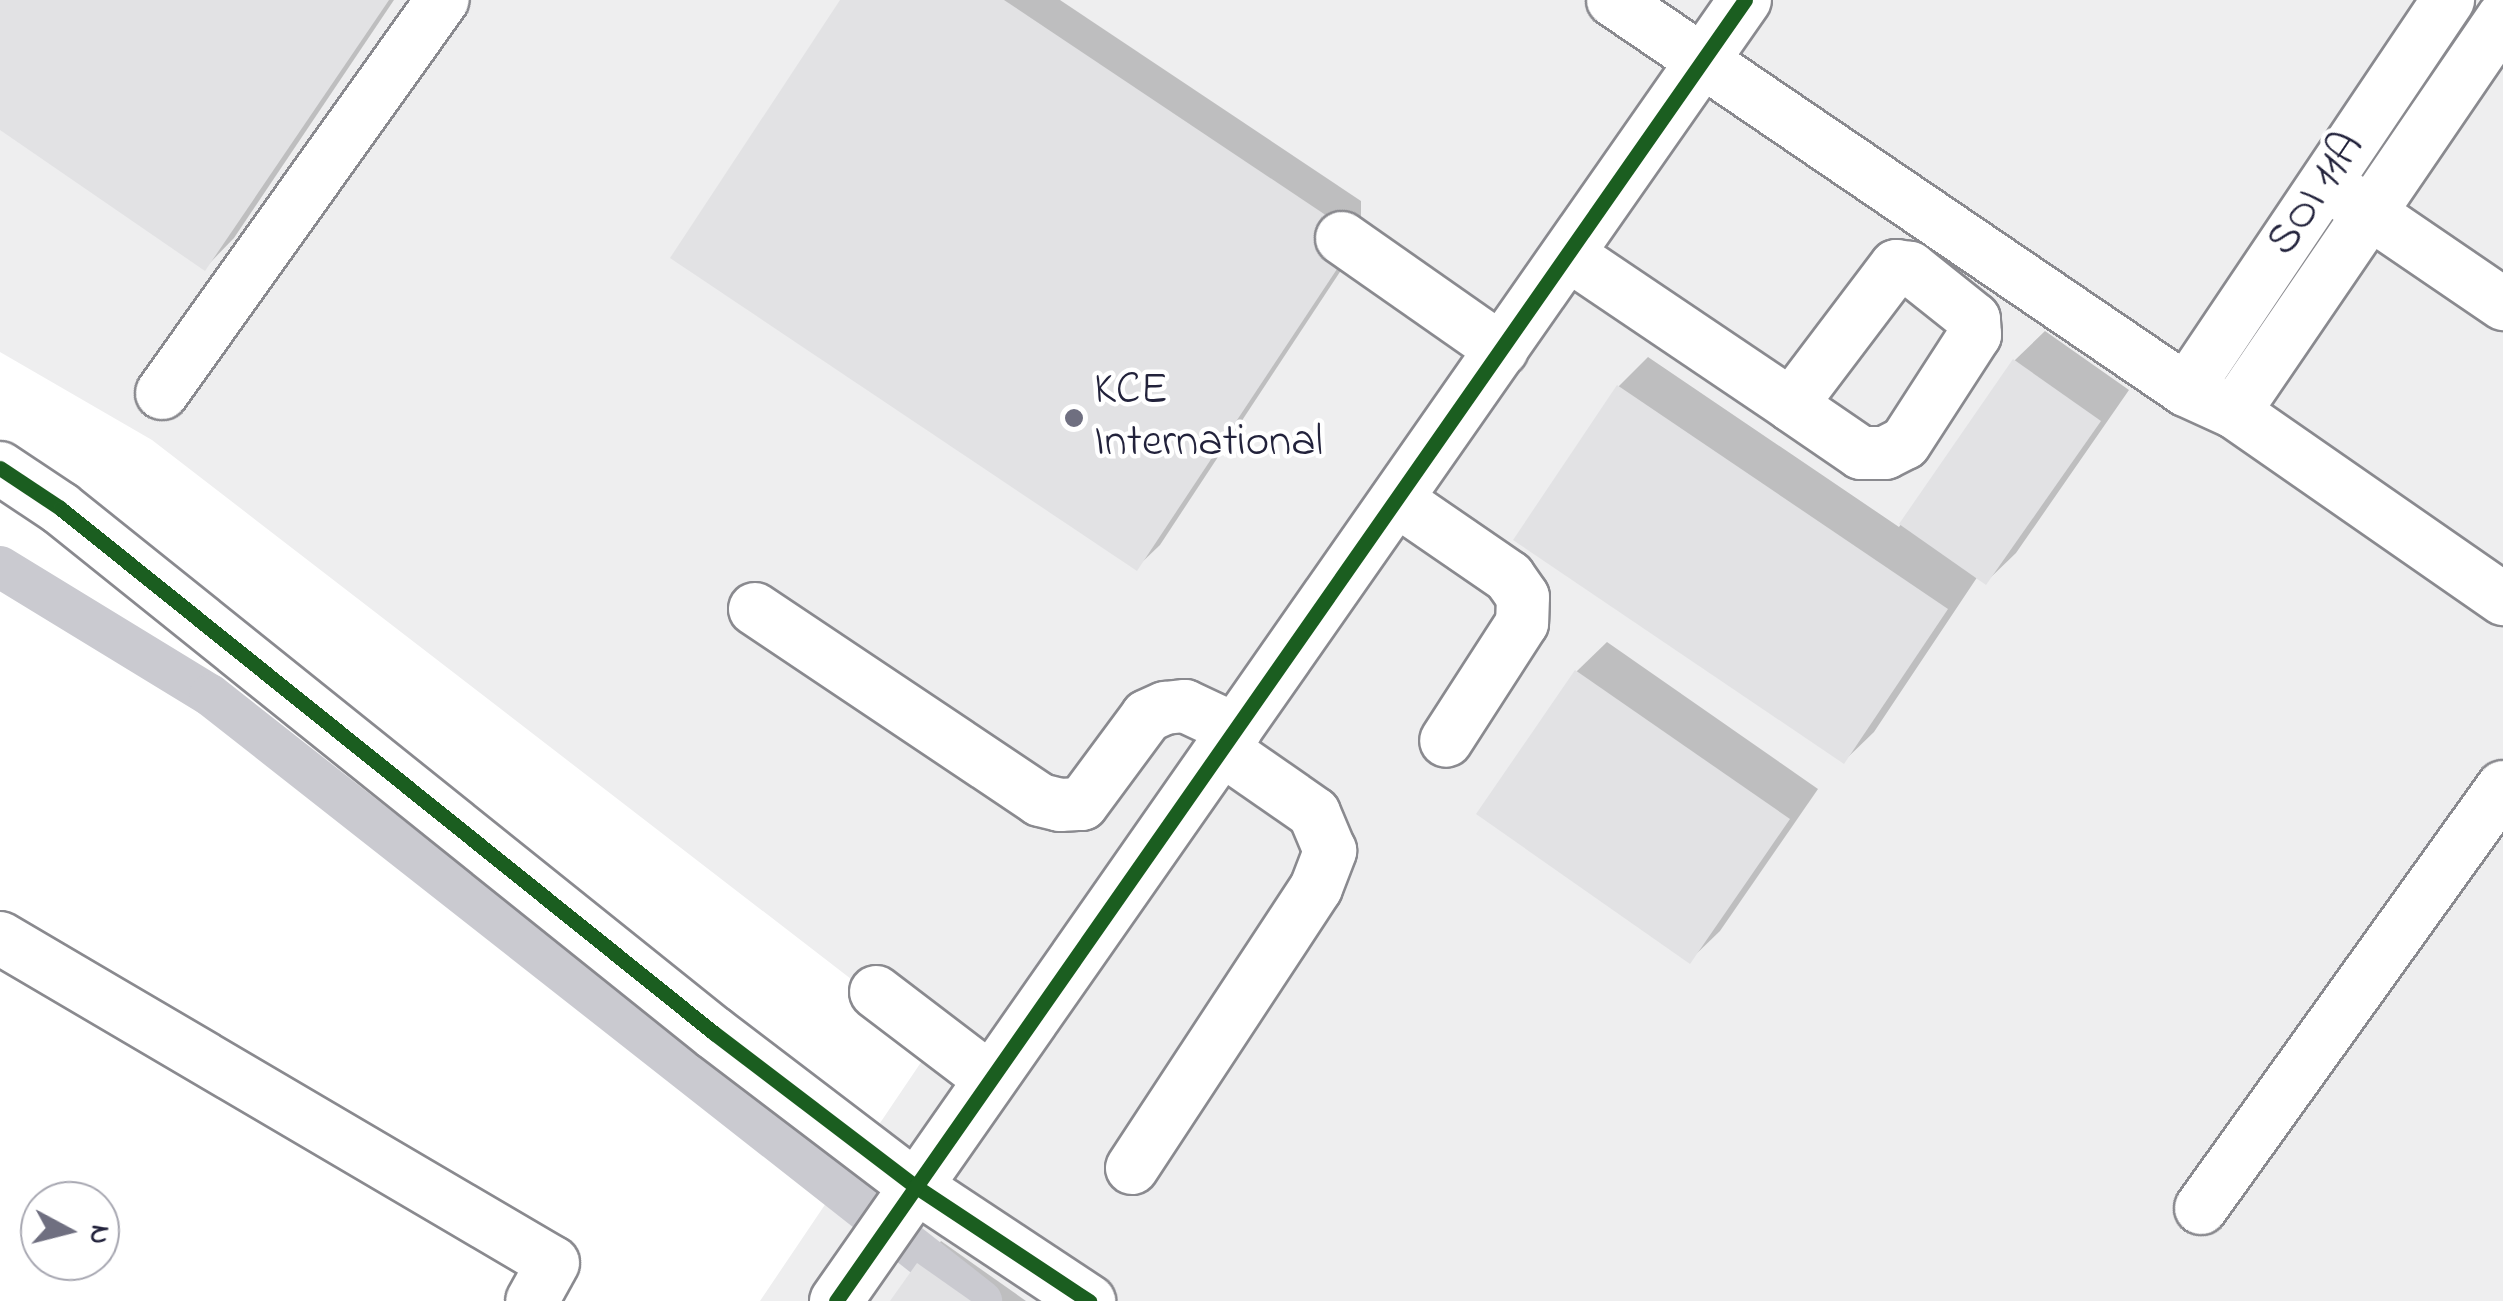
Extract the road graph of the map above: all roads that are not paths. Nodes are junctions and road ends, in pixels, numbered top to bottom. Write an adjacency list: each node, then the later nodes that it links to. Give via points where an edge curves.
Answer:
1 (442, 0): 16 (street)
2 (1613, 0): 6 (street)
3 (1746, 0): 6 (street)
4 (2448, 0): 7 (street, SOI 11A)
5 (2503, 17): 8 (street)
6 (1702, 66): 12 (street); 15 (street)
7 (2383, 97): 8 (street); 9 (street, SOI 11A)
8 (2426, 130): 10 (street)
9 (2326, 183): 10 (street); 15 (street, SOI 11A)
10 (2369, 213): 13 (street); 18 (street)
11 (1342, 238): 14 (street)
12 (1569, 255): 14 (street); 17 (street)
13 (2503, 304)
14 (1502, 350): 20 (street)
15 (2186, 390): 18 (street)
16 (162, 393)
17 (1790, 405)
18 (2234, 412): 21 (street)
19 (0, 468): 30 (street, via 60,508)
20 (1397, 500): 23 (street); 24 (street, via 1509,577 1523,597 1522,623)
21 (2503, 600)
22 (754, 609): 23 (street, via 1040,800 1082,804 1146,716 1185,706)
23 (1229, 740): 28 (street); 29 (street, via 1314,813 1330,852 1316,888)
24 (1446, 740)
25 (2503, 787): 31 (street)
26 (0, 938): 32 (street, via 553,1263)
27 (876, 992): 28 (street)
28 (990, 1078): 30 (street)
29 (1132, 1168)
30 (915, 1186): 33 (street); 34 (street)
31 (2201, 1208)
32 (532, 1301)
33 (836, 1301)
34 (1088, 1301)

